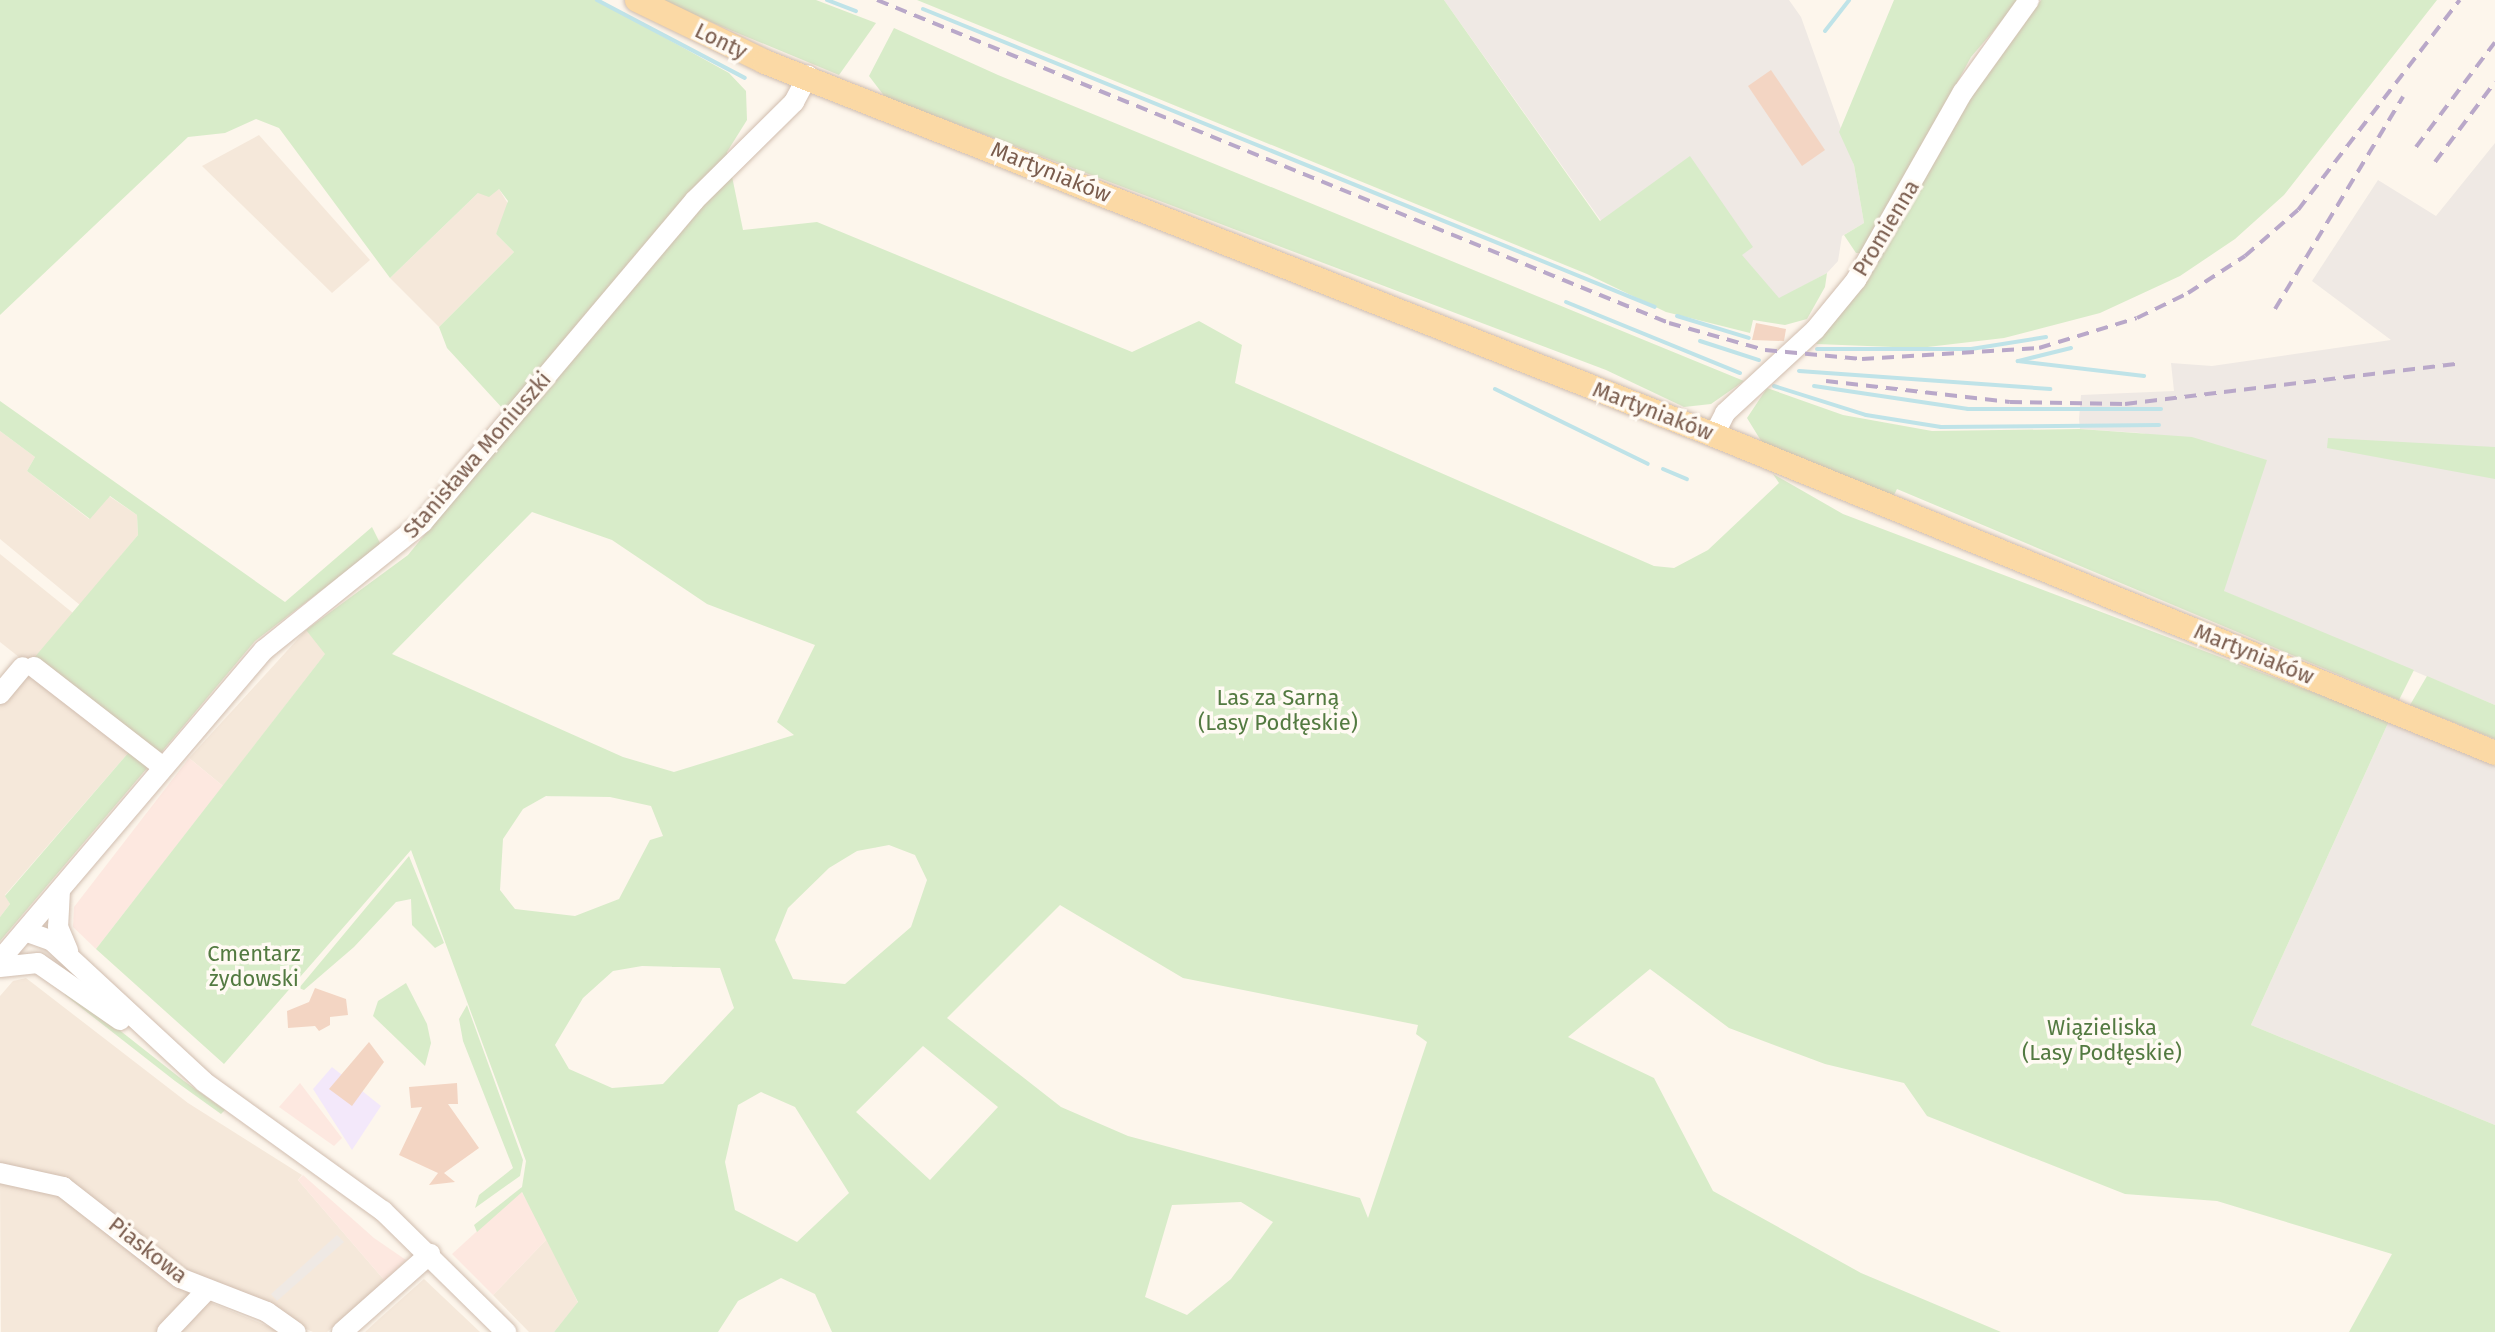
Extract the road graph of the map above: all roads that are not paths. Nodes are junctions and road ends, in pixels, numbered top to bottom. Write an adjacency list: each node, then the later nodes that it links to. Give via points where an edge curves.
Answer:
1 (637, 0): 3 (main road, Lonty, via 765,62)
2 (2029, 0): 4 (street, Promienna, via 1963,92 1856,280 1815,330 1725,413)
3 (808, 76): 4 (main road, Martyniaków); 7 (street, Stanisława Moniuszki, via 794,102 694,201 423,522 264,650)
4 (1714, 435): 6 (main road, Martyniaków)
5 (0, 694): 7 (street, via 29,667)
6 (2495, 753)
7 (163, 767): 8 (street, Stanisława Moniuszki)
8 (60, 890): 9 (street, Stanisława Moniuszki); 12 (street, via 58,927)
9 (25, 931): 10 (street, Stanisława Moniuszki); 12 (street, via 42,934)
10 (0, 960)
11 (0, 967): 12 (street, via 38,963)
12 (69, 968): 14 (street, via 204,1082 364,1195)
13 (0, 1173): 15 (street, Piaskowa, via 63,1187 169,1270)
14 (430, 1254): 18 (street); 19 (street)
15 (206, 1291): 16 (street); 17 (street, Piaskowa, via 267,1312)
16 (167, 1332)
17 (296, 1332)
18 (342, 1332)
19 (506, 1332)

